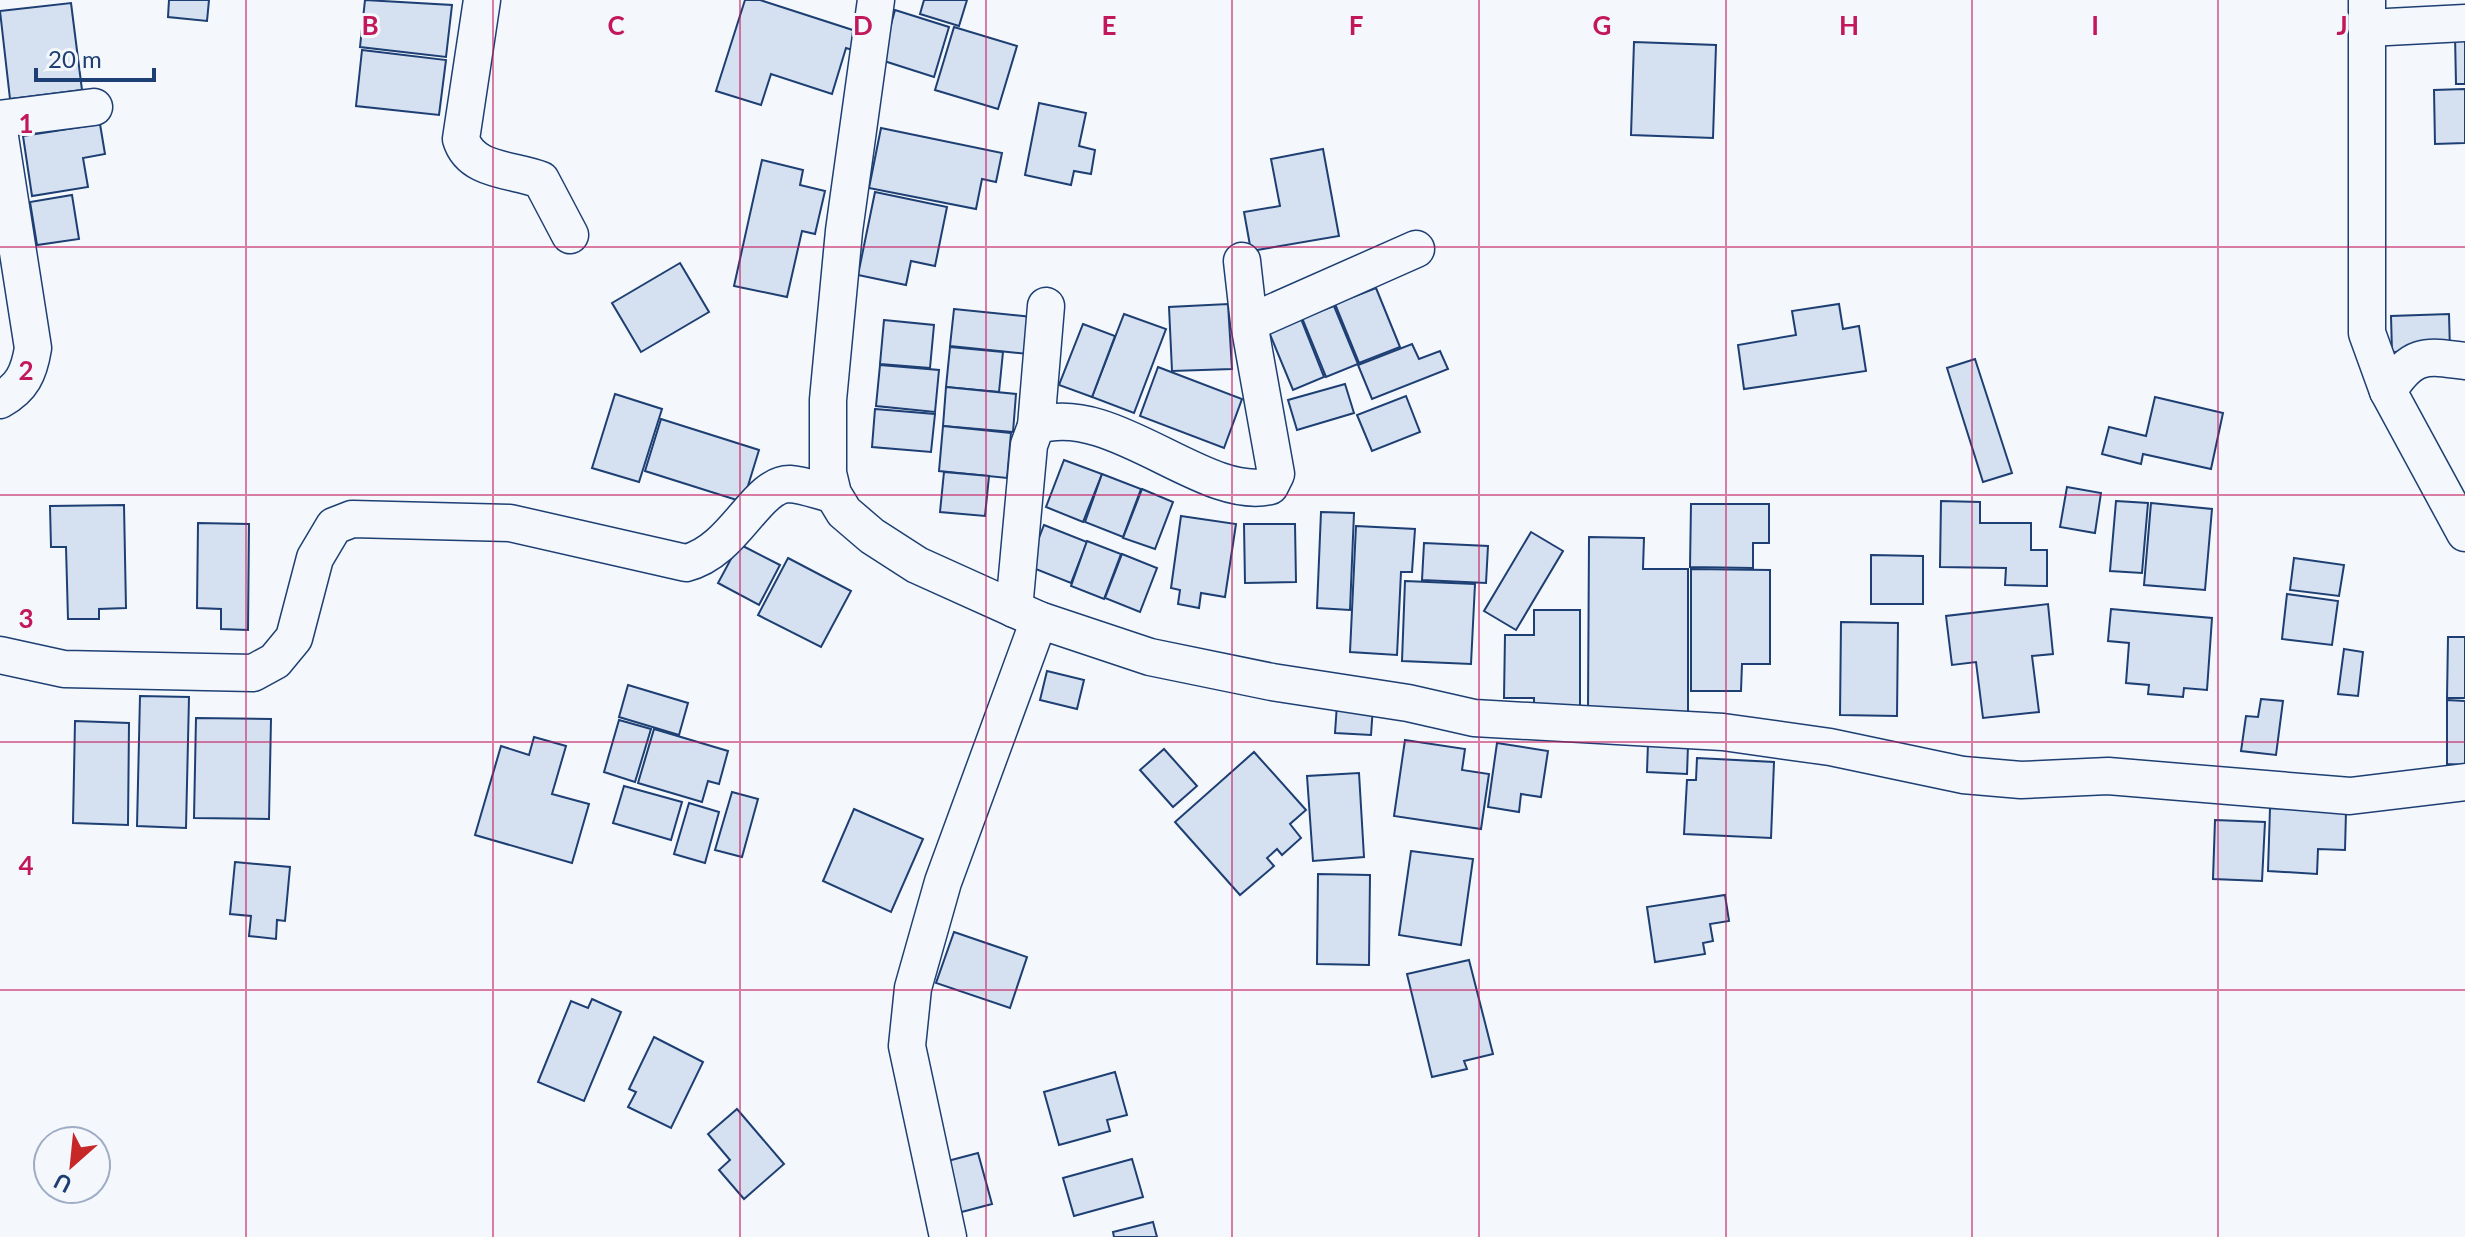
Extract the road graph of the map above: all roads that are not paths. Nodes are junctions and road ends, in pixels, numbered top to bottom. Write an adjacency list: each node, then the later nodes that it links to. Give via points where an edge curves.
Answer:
1 (482, 0): 8 (street, via 461,139 465,153 484,165 541,180)
2 (876, 0): 17 (street, via 844,231 828,400)
3 (2368, 14): 4 (street); 14 (street, via 2367,333)
4 (2465, 23)
5 (94, 107): 6 (street)
6 (0, 119)
7 (0, 137): 15 (street, via 33,348 29,371 16,391)
8 (570, 235)
9 (1416, 249): 12 (street)
10 (1242, 261): 12 (street)
11 (1046, 306): 16 (street)
12 (1249, 323): 16 (street, via 1276,474 1270,486 1257,489 1226,481 1092,425 1055,419)
13 (2465, 361): 14 (street, via 2418,359 2403,368)
14 (2388, 391): 18 (street)
15 (0, 400)
16 (1036, 426): 19 (street, via 1029,445)
17 (833, 494): 19 (street, via 844,512 872,536 917,565); 20 (street, via 789,484 765,492 722,544 706,558 686,563 510,523 352,519 334,526 315,558 294,638 275,661 253,673 64,669)
18 (2465, 533)
19 (1026, 614): 21 (street, via 1150,657 1474,718 1723,732 1830,747 1963,775 2021,780 2108,776 2350,796); 22 (street, via 913,988 907,1046)
20 (0, 655)
21 (2465, 782)
22 (948, 1237)

